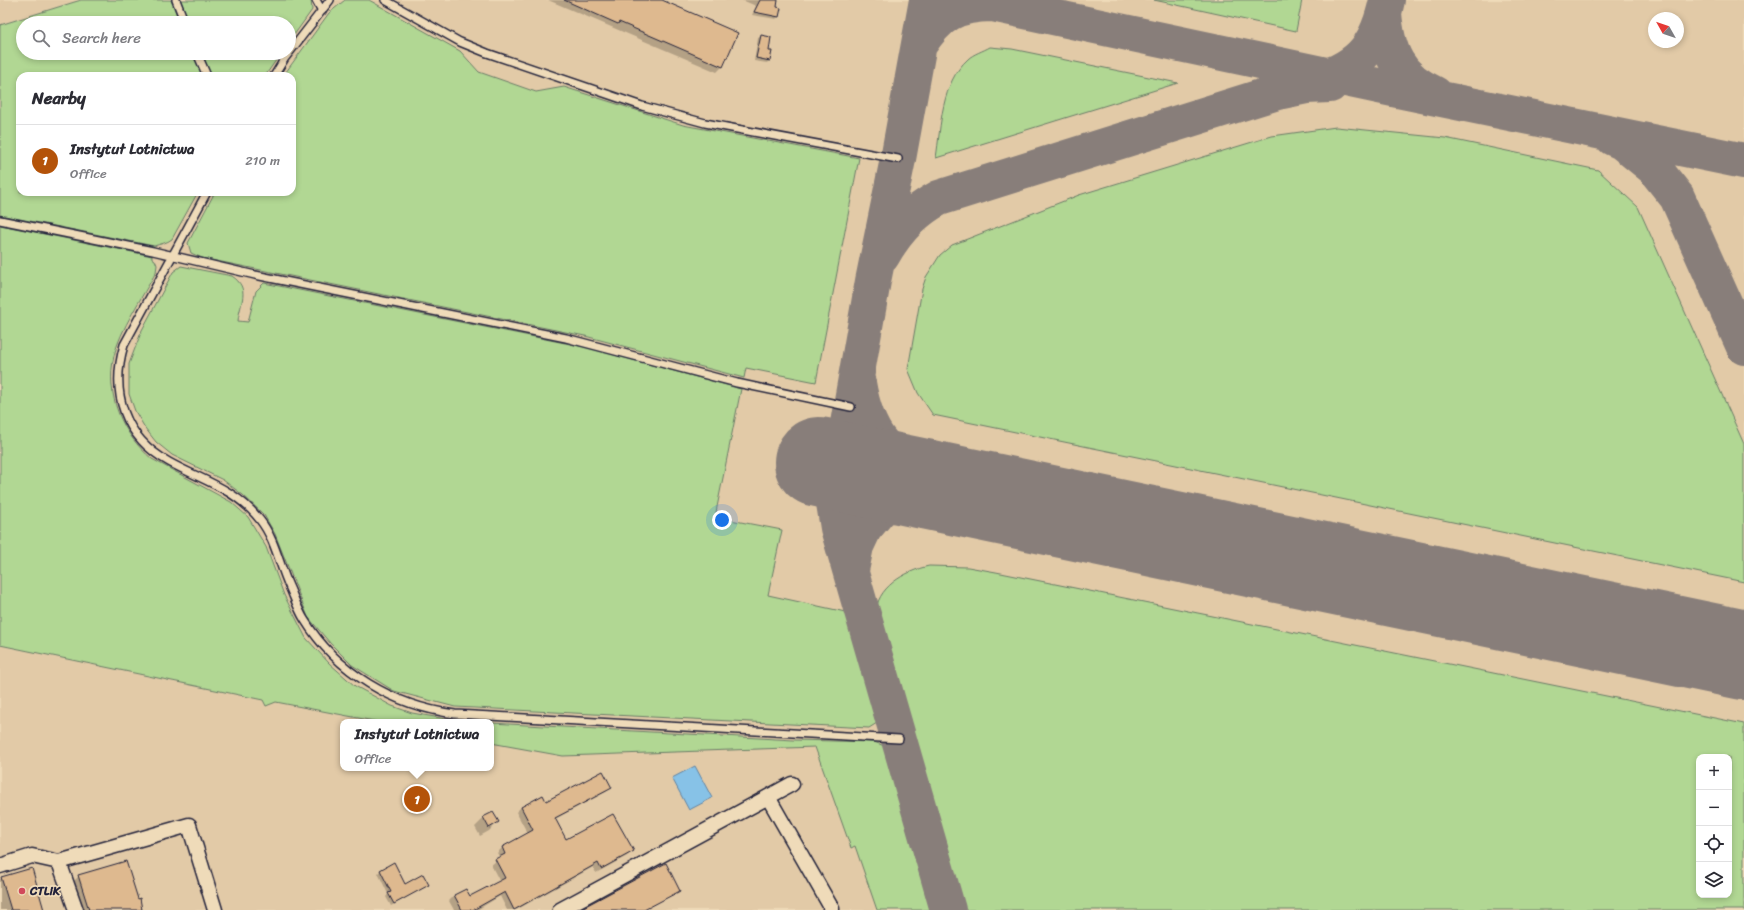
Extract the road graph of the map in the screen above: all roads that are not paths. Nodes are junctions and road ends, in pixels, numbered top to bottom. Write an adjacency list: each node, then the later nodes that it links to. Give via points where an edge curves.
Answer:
1 (176, 0): 6 (lane)
2 (316, 0): 5 (lane)
3 (330, 0): 5 (lane)
4 (385, 0): 12 (lane, via 460,42 642,106 704,123)
5 (322, 11): 7 (lane)
6 (182, 16)
7 (296, 44)
8 (200, 60): 10 (lane)
9 (284, 60): 11 (lane)
10 (205, 72)
11 (276, 72)
12 (898, 159)
13 (205, 196): 15 (lane)
14 (0, 220): 15 (lane)
15 (173, 256): 16 (lane, via 566,338 737,383); 17 (lane, via 124,345 118,379 123,408 141,440 168,462 221,486 260,519 304,619 323,646 349,670 392,697 421,708 455,714)
16 (851, 407)
17 (899, 739)
18 (792, 784): 19 (street)
19 (768, 797): 24 (street); 25 (street, via 832,909)
20 (59, 862): 21 (street, via 32,856); 22 (street); 23 (street, via 189,824)
21 (0, 866)
22 (76, 910)
23 (215, 910)
24 (560, 910)
25 (830, 910)

